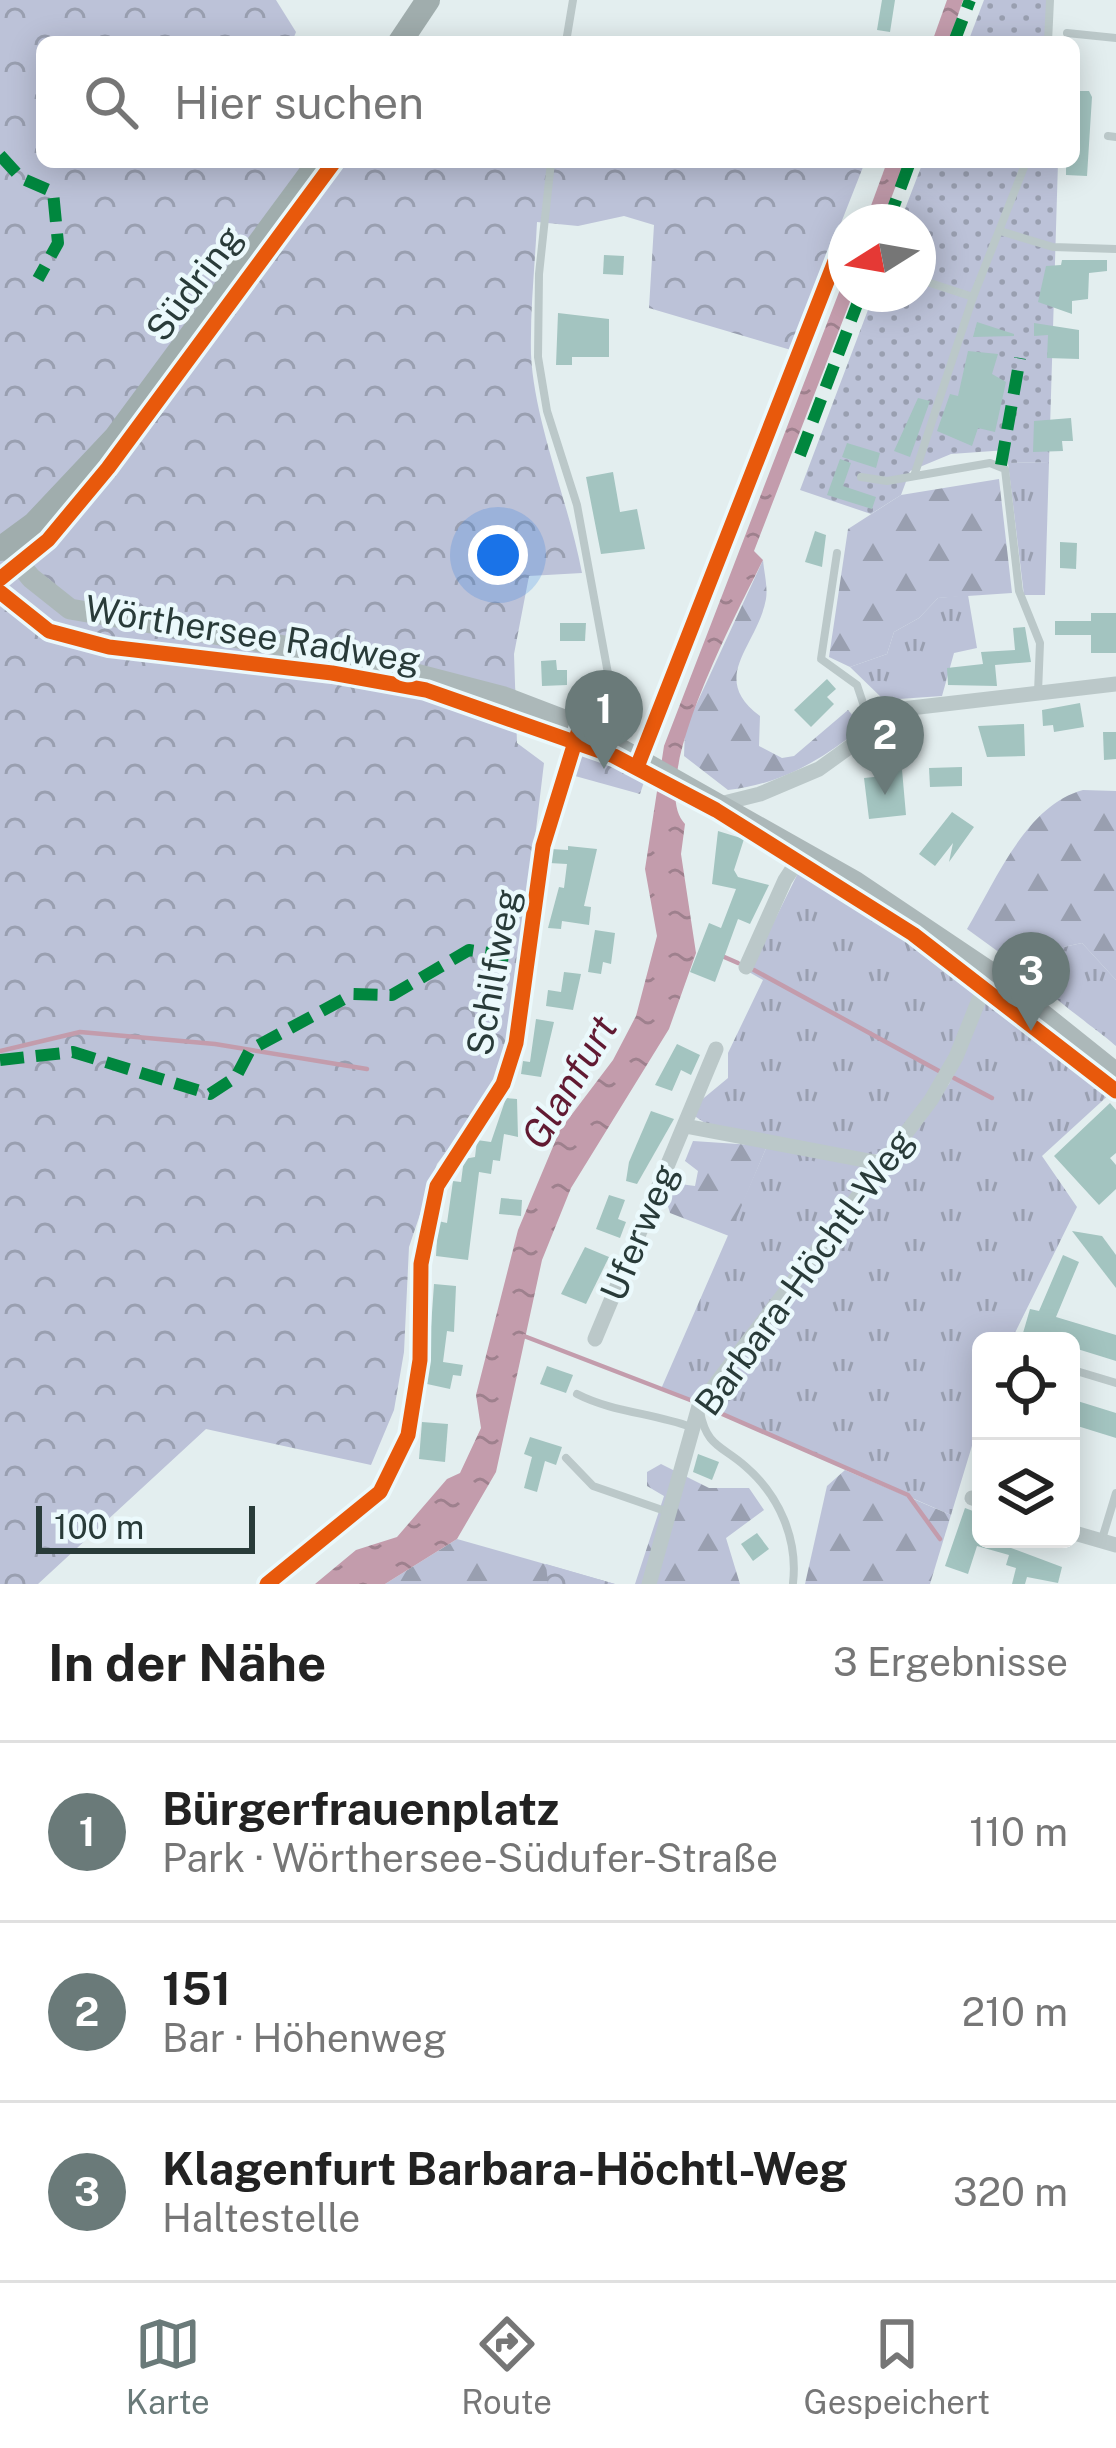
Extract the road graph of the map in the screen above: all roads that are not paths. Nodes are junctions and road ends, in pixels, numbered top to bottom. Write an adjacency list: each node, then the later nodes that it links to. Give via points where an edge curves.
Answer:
1 (428, 0): 5 (main road)
2 (573, 0): 6 (lane)
3 (1050, 0): 7 (lane)
4 (1067, 33): 8 (lane)
5 (404, 36)
6 (567, 36)
7 (1048, 36)
8 (1116, 38)
9 (315, 168): 18 (main road, Südring, via 116,437)
10 (550, 168): 24 (lane, via 538,357 578,505)
11 (1024, 168): 12 (lane)
12 (1000, 231): 13 (lane, via 1053,247); 15 (lane)
13 (1116, 249)
14 (936, 285): 15 (lane)
15 (973, 298): 16 (lane)
16 (914, 476): 17 (lane); 21 (lane, via 990,463 1005,470 1019,591 1040,643)
17 (861, 477)
18 (3, 547): 23 (main road, via 70,609 372,662 504,697)
19 (837, 554): 22 (lane, via 821,659 857,685)
20 (1116, 684): 21 (street)
21 (1038, 693): 22 (street, via 902,709)
22 (871, 729): 25 (street, via 819,769)
23 (577, 734): 24 (main road); 45 (lane, Schilfweg, via 543,846 516,1043 503,1084 437,1186 421,1264 420,1360 408,1436 380,1492)
24 (621, 745): 25 (main road)
25 (724, 802): 26 (main road)
26 (804, 851): 27 (street); 28 (main road)
27 (746, 967)
28 (990, 972): 30 (main road); 32 (street, Barbara-Höchtl-Weg, via 945,1078)
29 (716, 1049): 31 (street, Uferweg)
30 (1116, 1073)
31 (685, 1126): 32 (street, Uferweg); 33 (street, Uferweg)
32 (880, 1163): 37 (street, Barbara-Höchtl-Weg)
33 (595, 1339)
34 (1080, 1372): 35 (lane)
35 (1116, 1384)
36 (577, 1394): 38 (lane, via 607,1409)
37 (699, 1406): 38 (street, Barbara-Höchtl-Weg); 44 (lane, via 710,1446 756,1478 792,1533)
38 (691, 1427): 41 (street, Barbara-Höchtl-Weg)
39 (566, 1458): 41 (lane, via 593,1486)
40 (1116, 1493): 43 (lane)
41 (668, 1512): 46 (street, Barbara-Höchtl-Weg)
42 (1080, 1535): 43 (street)
43 (1109, 1543)
44 (793, 1583)
45 (267, 1584)
46 (649, 1584)

